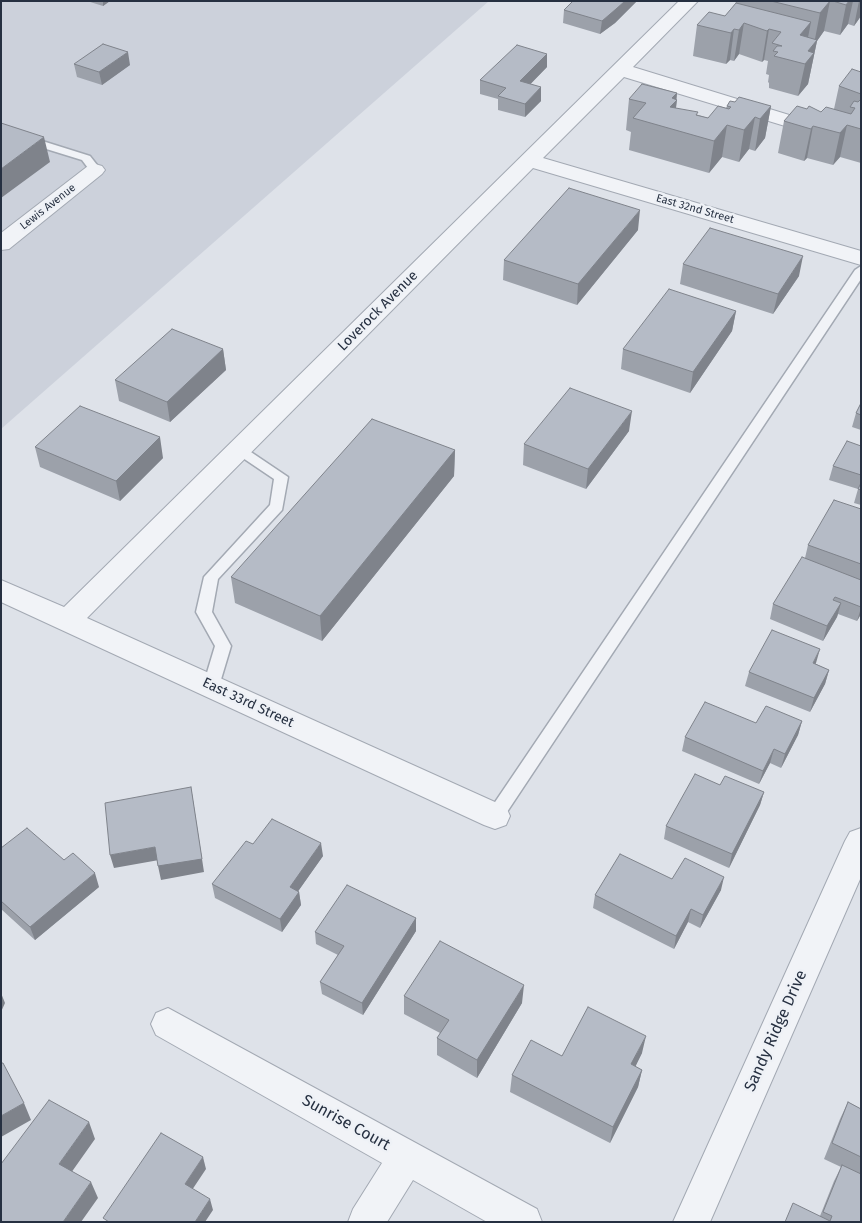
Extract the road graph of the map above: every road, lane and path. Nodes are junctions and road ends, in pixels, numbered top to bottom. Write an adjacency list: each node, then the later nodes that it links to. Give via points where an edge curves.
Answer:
1 (689, 1): 2 (street, Loverock Avenue)
2 (622, 70): 3 (street); 5 (street, Loverock Avenue)
3 (792, 122)
4 (1, 131): 6 (lane, via 86,158)
5 (528, 160): 8 (street, East 32nd Street); 10 (street, Loverock Avenue)
6 (95, 170): 7 (street, Lewis Avenue)
7 (1, 244)
8 (861, 258)
9 (861, 270): 14 (lane)
10 (240, 449): 12 (street, Loverock Avenue); 13 (lane, via 281,477 277,507 211,577 204,612 223,646)
11 (1, 590): 12 (street, East 33rd Street)
12 (68, 620): 13 (street, East 33rd Street)
13 (211, 686): 14 (street, East 33rd Street)
14 (494, 816)
15 (861, 841): 20 (street, Sandy Ridge Drive)
16 (168, 1024): 17 (street, Sunrise Court)
17 (407, 1157): 18 (street); 19 (street, Sunrise Court)
18 (366, 1222)
19 (524, 1222)
20 (691, 1222)

